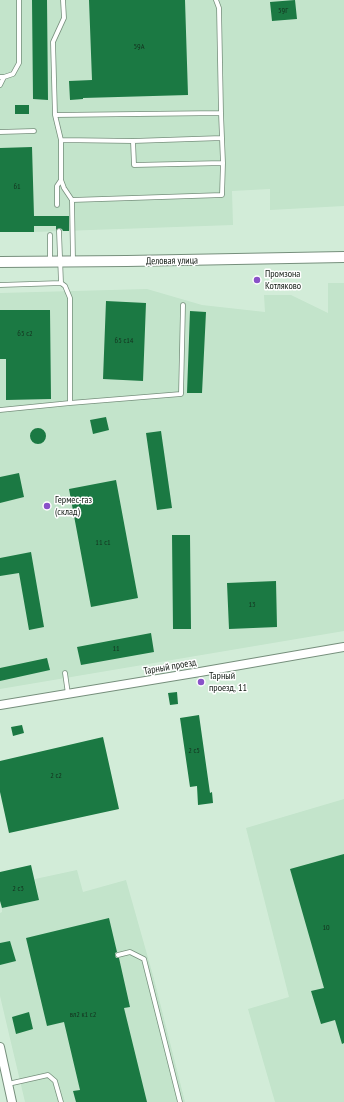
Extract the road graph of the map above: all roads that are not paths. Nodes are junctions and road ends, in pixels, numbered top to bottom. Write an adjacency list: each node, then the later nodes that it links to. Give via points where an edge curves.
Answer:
1 (19, 0): 4 (lane, via 19,63 13,74)
2 (63, 0): 7 (lane, via 64,18 53,42)
3 (216, 0): 6 (lane, via 219,8)
4 (2, 78): 5 (lane)
5 (0, 85)
6 (221, 113): 7 (lane); 10 (lane)
7 (55, 115): 11 (lane)
8 (34, 131): 9 (lane)
9 (0, 132)
10 (222, 138): 12 (lane); 13 (lane)
11 (61, 140): 12 (lane); 14 (lane)
12 (133, 142): 13 (lane, via 134,165)
13 (222, 163): 15 (lane, via 222,195)
14 (61, 180): 15 (lane); 16 (lane, via 57,186)
15 (72, 200): 22 (lane)
16 (57, 205)
17 (59, 231): 21 (lane)
18 (50, 235): 21 (lane)
19 (344, 257): 22 (street, Деловая улица)
20 (0, 262): 21 (street, Деловая улица)
21 (55, 262): 22 (street, Деловая улица); 23 (lane)
22 (73, 262)
23 (61, 283): 24 (lane); 26 (lane, via 70,298)
24 (0, 285)
25 (183, 305): 26 (lane, via 181,394)
26 (70, 403): 27 (lane)
27 (0, 410)
28 (344, 647): 30 (street, Тарный проезд)
29 (65, 673): 30 (lane)
30 (68, 694): 31 (street, Тарный проезд)
31 (0, 705)
32 (118, 954): 38 (lane, via 130,952 144,960)
33 (0, 1046): 34 (street)
34 (3, 1076): 35 (street)
35 (8, 1084): 36 (street); 37 (lane, via 48,1075 55,1081)
36 (12, 1102)
37 (61, 1102)
38 (180, 1102)

